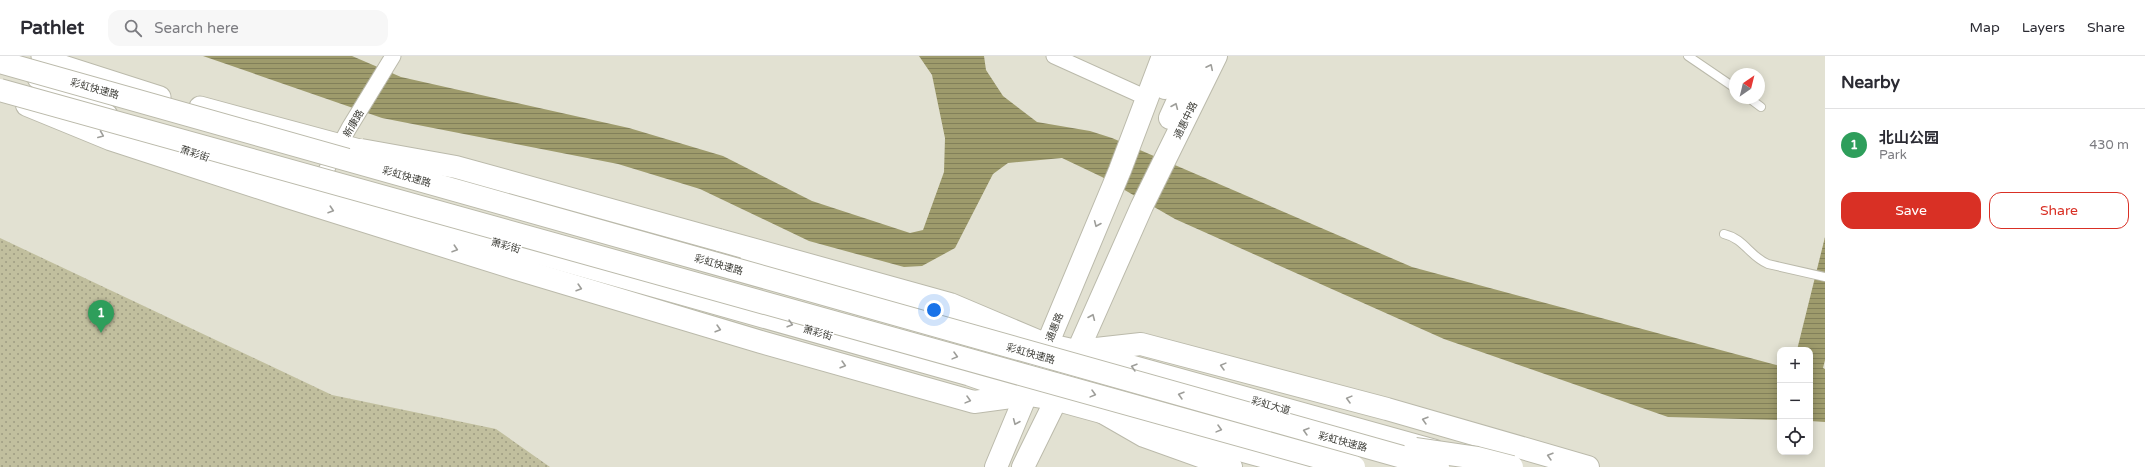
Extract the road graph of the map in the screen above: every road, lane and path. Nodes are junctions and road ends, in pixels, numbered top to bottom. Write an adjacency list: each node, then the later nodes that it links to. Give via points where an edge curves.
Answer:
1 (42, 56): 18 (main road, via 57,64 162,97)
2 (393, 56): 18 (street, 新康路)
3 (1054, 56): 14 (street)
4 (1163, 56): 14 (main road)
5 (1180, 56): 19 (main road, via 1147,129)
6 (1198, 56): 20 (main road, 通惠中路, one-way to 6, via 1164,130)
7 (1216, 56): 20 (main road, 通惠中路, one-way to 7)
8 (1688, 56): 11 (lane)
9 (0, 57): 21 (main road, 萧彩街, via 152,139)
10 (0, 62): 17 (main road, 彩虹快速路, bridge)
11 (1729, 84)
12 (0, 90): 30 (main road, one-way to 30, bridge)
13 (0, 95): 26 (main road, one-way to 26, via 110,139 680,318 974,402)
14 (1147, 98): 19 (main road)
15 (1758, 104): 16 (lane)
16 (1761, 106)
17 (232, 127): 24 (main road, bridge, via 456,167 950,304); 29 (main road, 彩虹快速路, one-way to 17, bridge)
18 (345, 136): 21 (street, 新康路); 24 (main road, via 436,170)
19 (1116, 179): 24 (main road, 通惠路, one-way to 24)
20 (1153, 183): 25 (main road, 通惠中路, one-way to 20)
21 (315, 191): 26 (main road, 萧彩街, one-way to 26, via 969,375)
22 (1724, 234): 23 (lane, via 1734,236 1743,242 1763,262)
23 (1825, 277)
24 (1047, 345): 25 (main road, 彩虹大道); 26 (main road, 通惠路)
25 (1078, 351): 27 (main road); 38 (main road, 彩虹大道, one-way to 25); 40 (main road, one-way to 25, via 1387,409 1140,344)
26 (1027, 394): 27 (main road); 31 (main road, 通惠路, one-way to 31)
27 (1056, 400): 28 (main road); 32 (main road)
28 (1104, 413): 33 (main road, via 1144,436); 34 (main road)
29 (1332, 438): 37 (main road, 彩虹快速路, bridge); 39 (main road, bridge, via 1477,458)
30 (1264, 442): 35 (main road, bridge); 36 (main road, bridge)
31 (996, 467)
32 (1023, 467)
33 (1231, 467)
34 (1300, 467)
35 (1317, 467)
36 (1354, 467)
37 (1438, 467)
38 (1495, 467)
39 (1512, 467)
40 (1588, 467)

